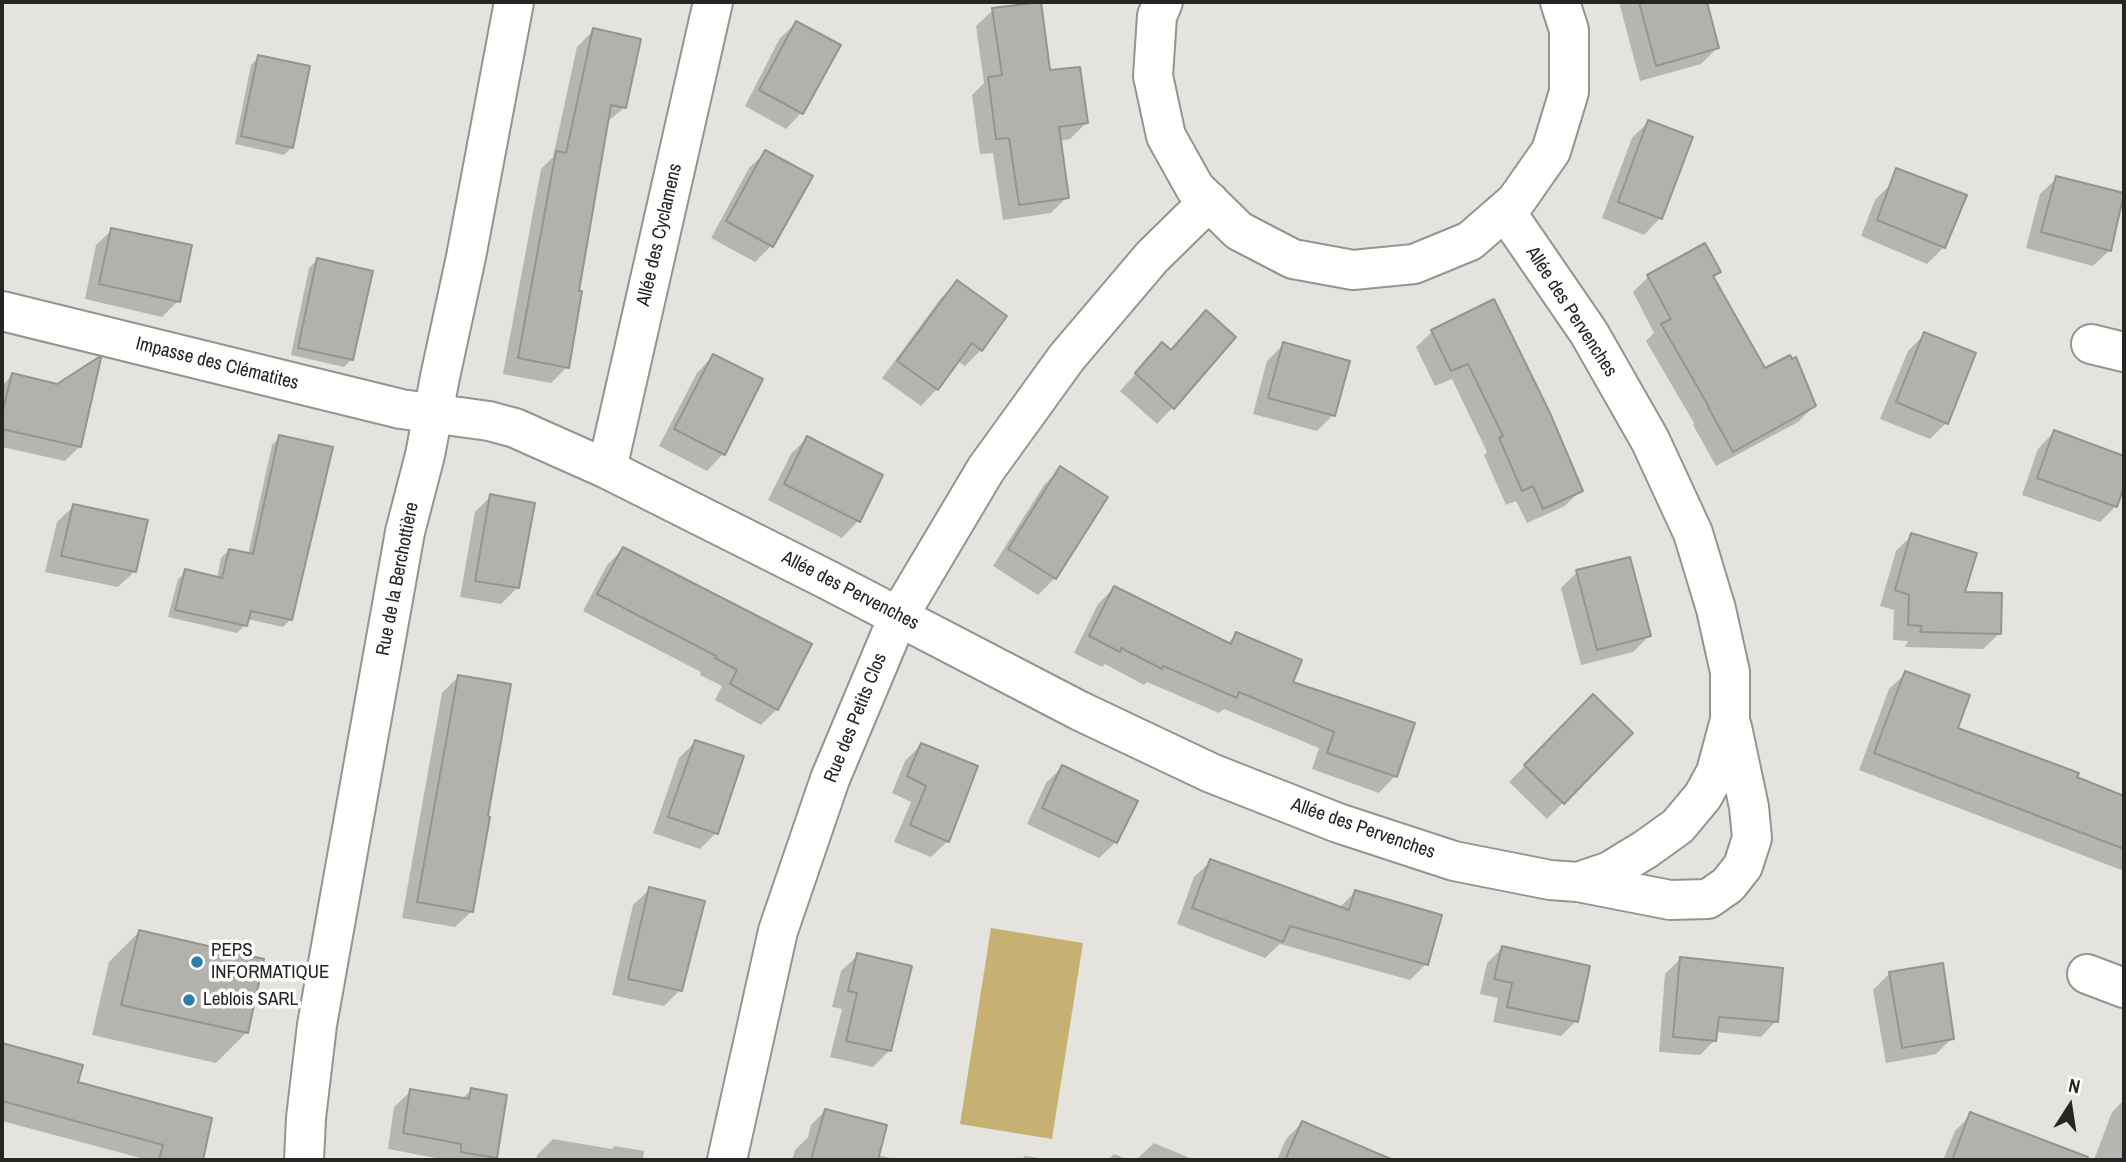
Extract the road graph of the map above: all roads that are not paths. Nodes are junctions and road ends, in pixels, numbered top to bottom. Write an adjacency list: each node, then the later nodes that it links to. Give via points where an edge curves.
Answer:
1 (514, 2): 8 (street, Rue de la Berchottière)
2 (713, 2): 9 (street, Allée des Cyclamens)
3 (1163, 2): 5 (street, via 1157,16 1153,76 1166,135 1195,188)
4 (1560, 2): 6 (street, via 1569,30 1569,92 1551,152)
5 (1209, 201): 6 (street, via 1239,231 1293,259 1353,270 1413,264 1470,241); 10 (street, Rue des Petits Clos, via 1152,257 1067,357 986,469)
6 (1506, 212): 11 (street, Allée des Pervenches, via 1589,333 1650,440 1693,533 1730,672)
7 (2, 311): 8 (street, Impasse des Clématites)
8 (433, 414): 9 (street, Allée des Pervenches, via 515,428); 15 (street, Rue de la Berchottière, via 405,532 317,1025)
9 (607, 469): 10 (street, Allée des Pervenches)
10 (898, 617): 12 (street, Allée des Pervenches, via 1211,773 1325,818 1454,861); 16 (street, Rue des Petits Clos, via 830,779 778,931)
11 (1730, 720): 12 (street, Allée des Pervenches, via 1716,772 1678,825 1609,871); 12 (street, via 1752,838 1743,866 1728,886 1708,899 1670,900)
12 (1578, 882)
13 (2087, 974): 14 (street)
14 (2124, 988)
15 (304, 1160)
16 (727, 1160)

